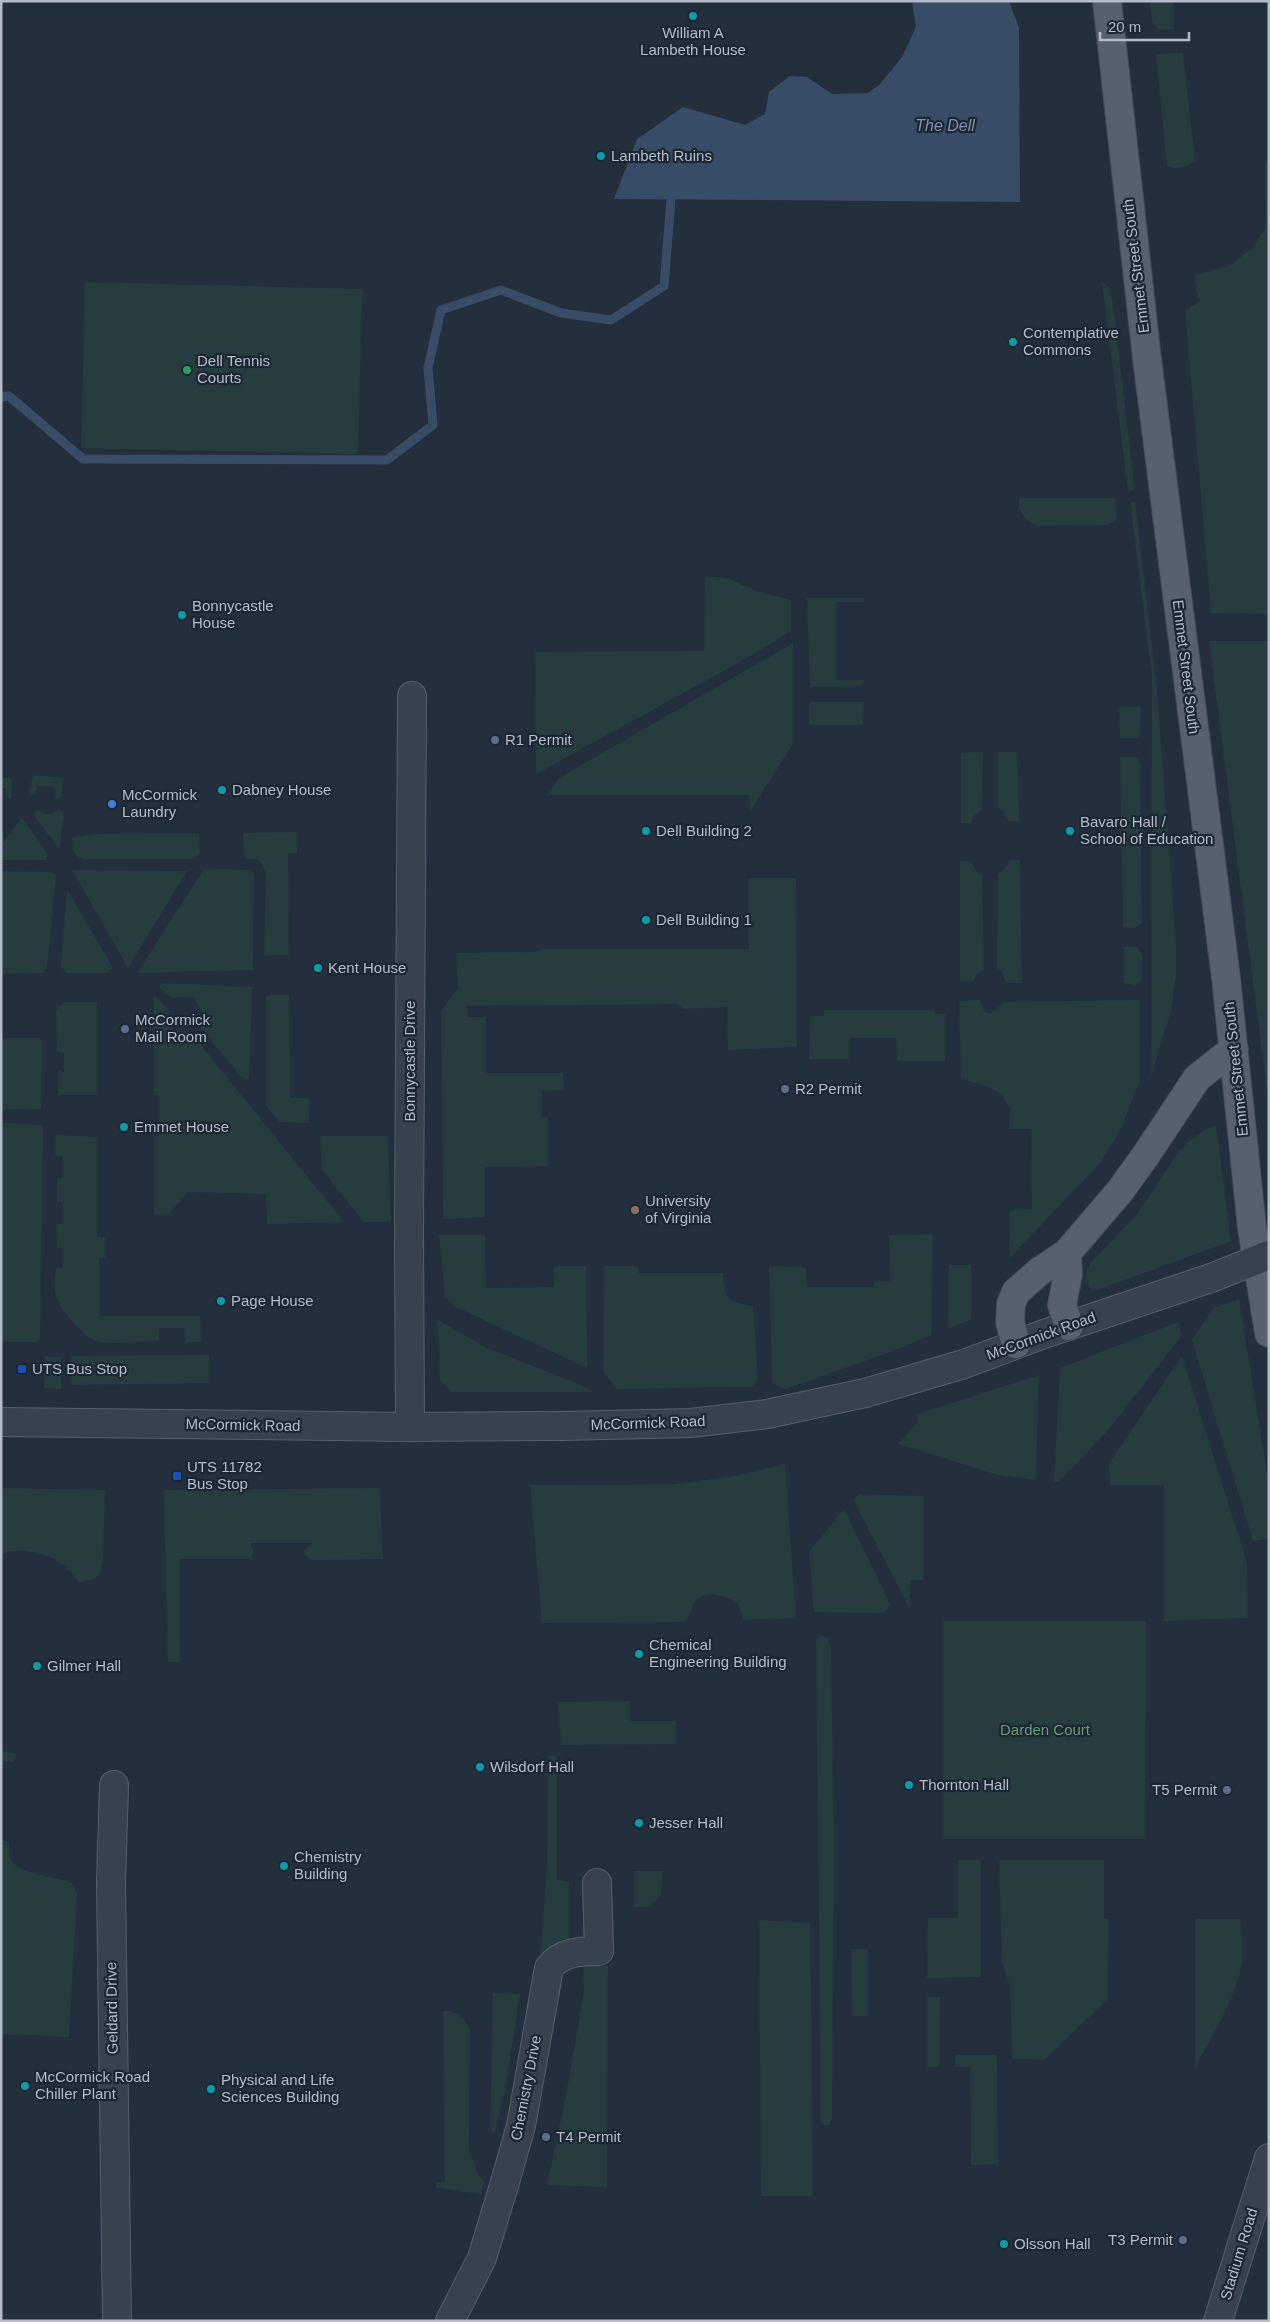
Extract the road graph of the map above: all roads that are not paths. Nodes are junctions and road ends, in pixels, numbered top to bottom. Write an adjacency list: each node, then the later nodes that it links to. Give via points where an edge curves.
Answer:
1 (1107, 1): 3 (main road, Emmet Street South, via 1148,369)
2 (412, 696): 10 (street, Bonnycastle Drive)
3 (1234, 1049): 4 (main road, via 1196,1078 1120,1191); 7 (main road, Emmet Street South, via 1252,1228)
4 (1067, 1253): 6 (main road, via 1068,1274 1062,1305); 8 (main road, via 1016,1292 1011,1304 1010,1322)
5 (1269, 1255): 6 (street, McCormick Road, bridge)
6 (1068, 1326): 8 (street, McCormick Road)
7 (1269, 1333)
8 (1016, 1344): 10 (street, McCormick Road, via 964,1364 865,1393 767,1414 691,1423)
9 (1, 1422): 10 (street, McCormick Road)
10 (410, 1427)
11 (114, 1785): 14 (street, Geldard Drive, via 111,1882)
12 (597, 1883): 15 (street, Chemistry Drive, via 599,1951 568,1954 555,1959 549,1968 520,2126 505,2182 482,2258)
13 (1269, 2158): 16 (street, Stadium Road)
14 (117, 2321)
15 (450, 2321)
16 (1218, 2321)

